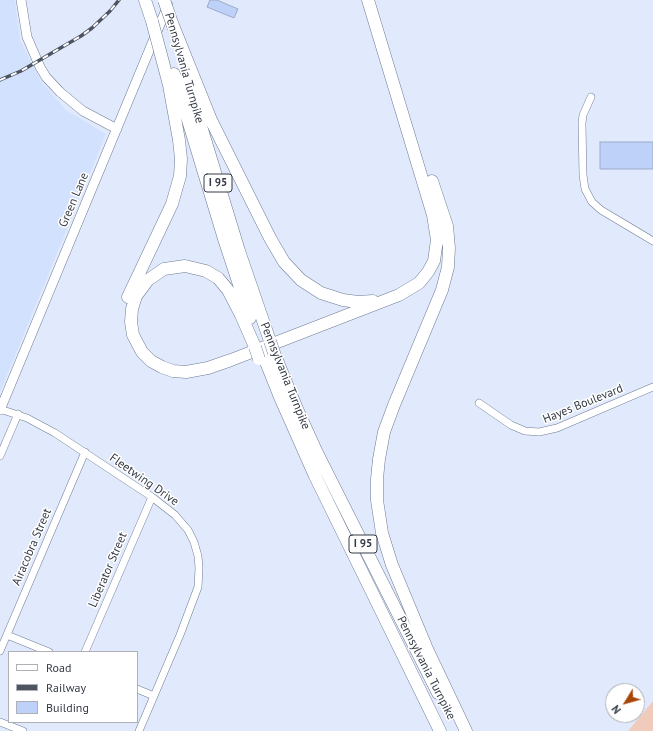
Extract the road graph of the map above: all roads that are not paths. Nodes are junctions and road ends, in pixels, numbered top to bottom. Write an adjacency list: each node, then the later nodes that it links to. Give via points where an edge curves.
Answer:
1 (21, 0): 12 (street, via 27,37 46,77 83,111)
2 (146, 0): 8 (highway)
3 (151, 0): 8 (highway, Pennsylvania Turnpike / I 95)
4 (164, 0): 9 (highway, Pennsylvania Turnpike / I 95, bridge)
5 (170, 0): 12 (street, Green Lane)
6 (368, 0): 15 (highway, via 431,206 438,240 434,261 424,278 413,288)
7 (375, 0): 13 (highway)
8 (153, 16): 10 (highway, Pennsylvania Turnpike / I 95)
9 (172, 23): 15 (highway, via 214,126 270,238 287,265 307,285 328,296 358,302); 16 (highway, Pennsylvania Turnpike / I 95, via 231,227)
10 (162, 47): 13 (highway, via 179,140 180,176 172,204 130,293 124,319 127,337 133,350 145,364 158,373 184,378 211,372 394,304 420,291 438,270 444,250 444,233); 16 (highway, Pennsylvania Turnpike / I 95)
11 (591, 97): 14 (street, via 582,123 585,189 592,202 601,210)
12 (117, 129): 20 (street, Green Lane)
13 (436, 195): 36 (highway, via 447,226 449,257 446,275 384,432 379,459 377,500 382,533 392,565 427,649)
14 (653, 241)
15 (388, 299): 16 (highway, via 231,360 199,370 180,372 156,364 146,357 138,346 131,322 136,296 148,280 164,269 185,266 206,271 218,278 228,290)
16 (261, 344): 17 (highway, Pennsylvania Turnpike / I 95, bridge)
17 (266, 356): 34 (highway, Pennsylvania Turnpike / I 95, via 297,436 346,542); 35 (highway, Pennsylvania Turnpike / I 95, via 297,409)
18 (653, 387): 19 (street, Hayes Boulevard, via 556,428 539,432 525,431 511,425)
19 (479, 403)
20 (0, 409): 21 (street, Fleetwing Drive)
21 (18, 414): 22 (street, Fleetwing Drive); 23 (street)
22 (85, 452): 24 (street, Fleetwing Drive); 25 (street, Airacobra Street)
23 (0, 456)
24 (152, 497): 27 (street, Liberator Street); 30 (street, Fleetwing Drive, via 176,515 188,530 194,542 199,568 195,596)
25 (7, 635): 26 (street); 28 (street, Airacobra Street)
26 (47, 651)
27 (85, 651)
28 (0, 652)
29 (138, 689): 30 (street)
30 (154, 696): 33 (street, Fleetwing Drive)
31 (0, 722): 32 (street)
32 (23, 731)
33 (139, 731)
34 (440, 731)
35 (458, 731)
36 (466, 731)

